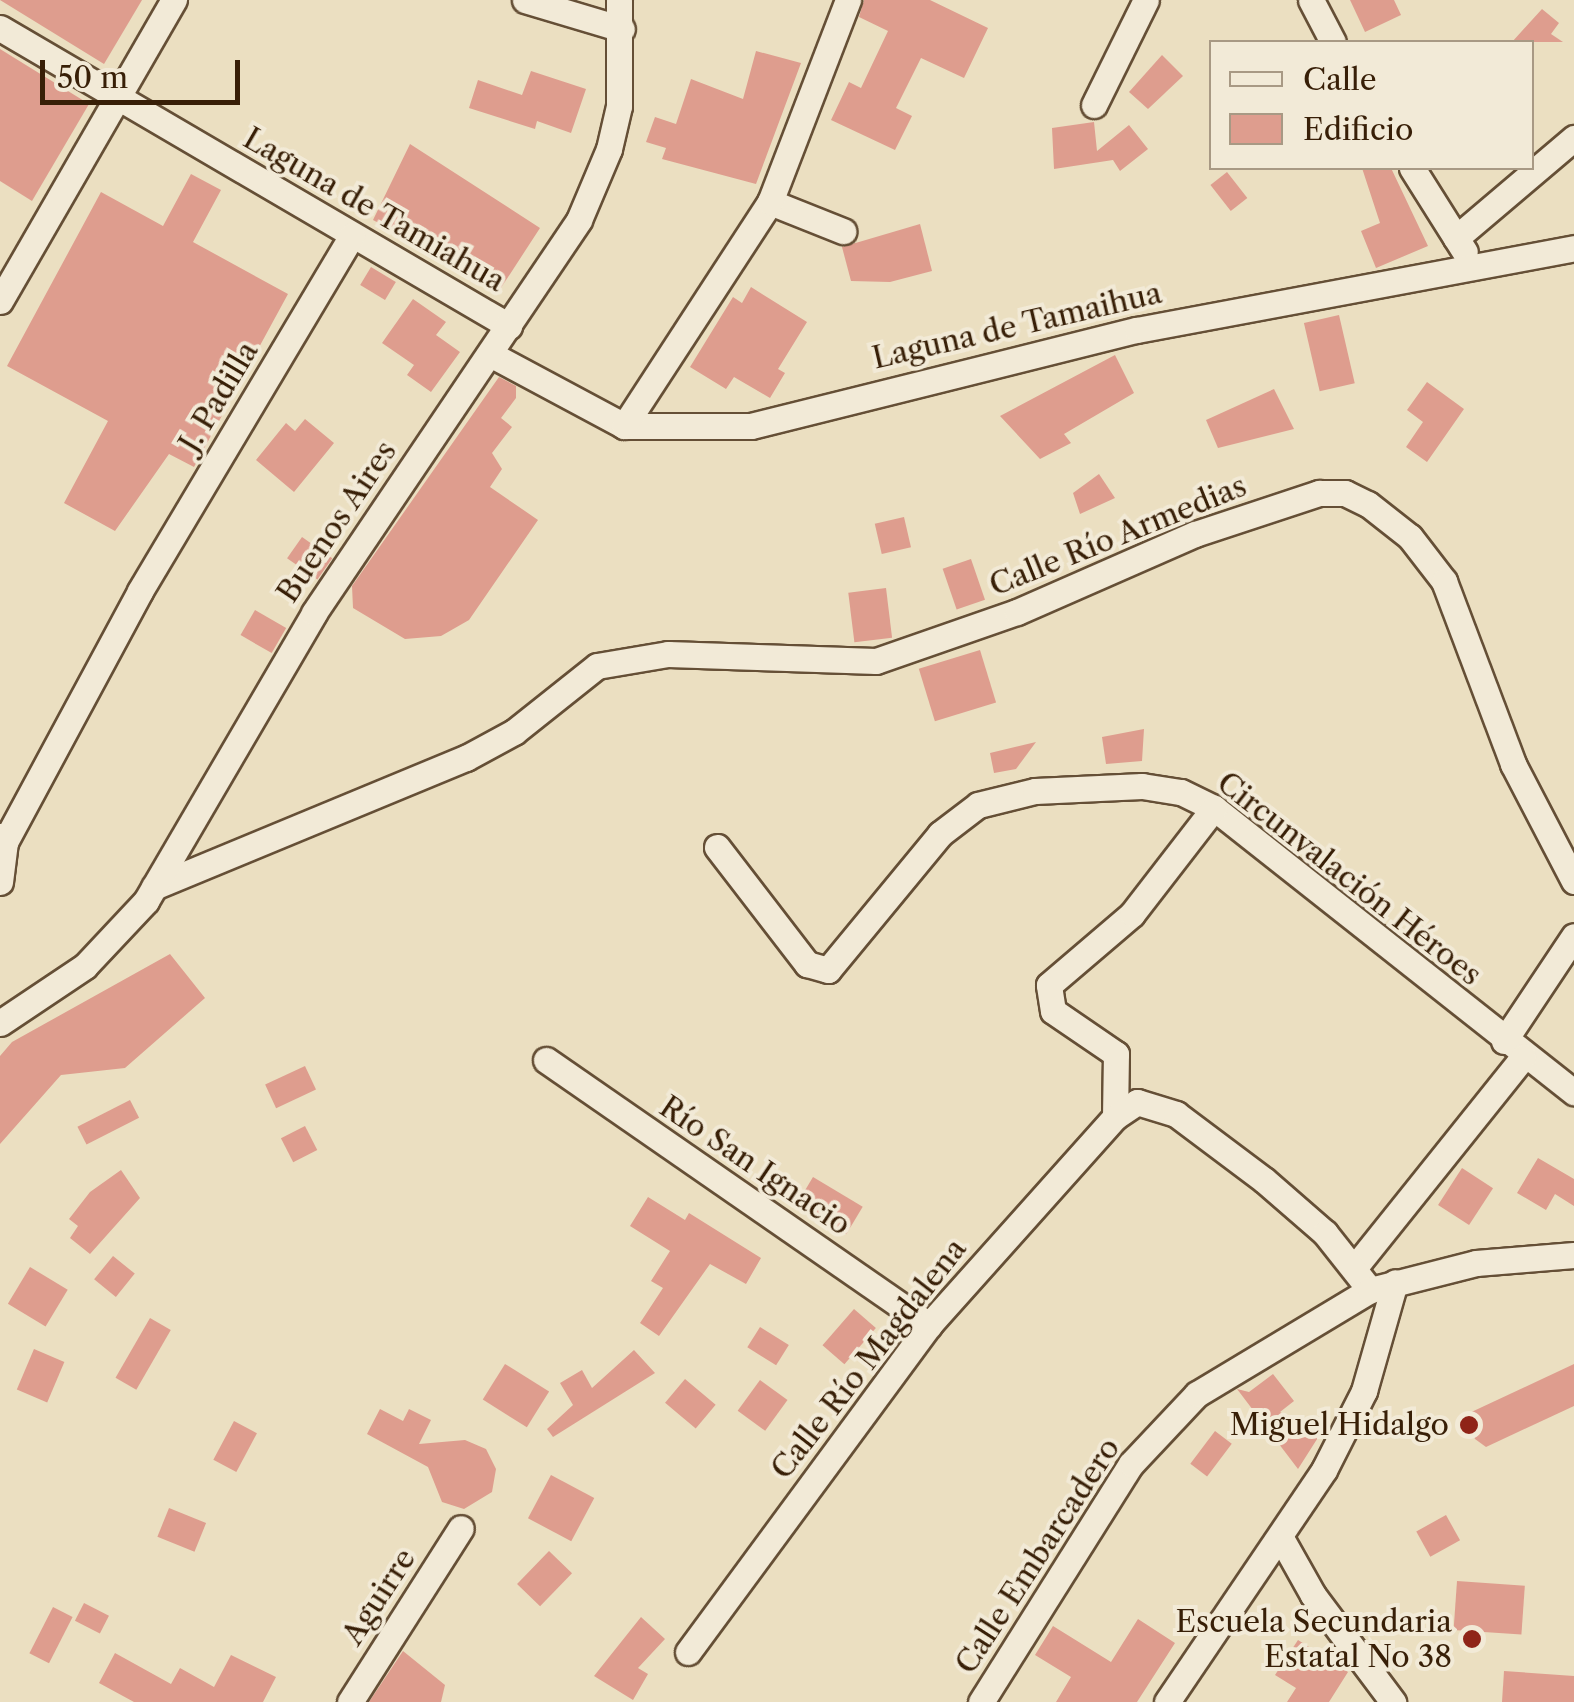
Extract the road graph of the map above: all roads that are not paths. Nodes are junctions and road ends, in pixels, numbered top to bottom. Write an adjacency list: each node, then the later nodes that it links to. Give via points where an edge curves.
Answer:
1 (174, 0): 10 (street)
2 (524, 0): 8 (street)
3 (619, 0): 8 (street, Buenos Aires)
4 (848, 0): 14 (street)
5 (1146, 0): 11 (street)
6 (1311, 0): 9 (street)
7 (0, 28): 10 (street, Laguna de Tamiahua)
8 (622, 29): 21 (street, Buenos Aires, via 619,106 600,176)
9 (1332, 40)
10 (118, 98): 16 (street, Laguna de Tamiahua); 20 (street)
11 (1094, 106)
12 (1574, 138): 17 (street)
13 (1413, 170): 17 (street)
14 (770, 202): 15 (street); 23 (street)
15 (843, 231)
16 (352, 235): 21 (street, Laguna de Tamiahua); 25 (street, J. Padilla, via 140,590)
17 (1456, 238): 19 (street)
18 (1574, 248): 19 (street, Laguna de Tamaihua)
19 (1474, 266): 23 (street, Laguna de Tamaihua, via 1137,330 751,426)
20 (0, 300)
21 (510, 326): 22 (street, Buenos Aires)
22 (490, 354): 23 (street, Laguna de Tamaihua); 29 (street, Buenos Aires, via 314,613)
23 (624, 426)
24 (1214, 808): 26 (street, Circunvalación Héroes, via 1181,792 1142,786 1035,791 978,804 940,834 828,970 807,964); 32 (street, Circunvalación Héroes); 35 (street, via 1132,914 1049,985 1052,1010 1116,1054)
25 (2, 839): 28 (street)
26 (717, 846)
27 (1574, 880): 29 (street, Calle Río Armedias, via 1512,764 1444,581 1410,537 1344,493 1319,493 1194,534 1017,612 876,661 668,654 596,666 514,732 466,758)
28 (0, 882)
29 (154, 888): 31 (street, Buenos Aires, via 116,939)
30 (1574, 936): 32 (street)
31 (0, 1024)
32 (1513, 1049): 34 (street, Circunvalación Héroes); 37 (street)
33 (546, 1060): 40 (street, Río San Ignacio)
34 (1574, 1092)
35 (1115, 1117): 37 (street, via 1137,1102 1176,1114 1264,1180); 40 (street, Calle Río Magdalena)
36 (1574, 1256): 38 (street, Calle Embarcadero, via 1476,1264)
37 (1355, 1267): 39 (street)
38 (1396, 1282): 39 (street, Calle Embarcadero); 42 (street, via 1364,1391)
39 (1370, 1290): 45 (street, Calle Embarcadero, via 1198,1394 1130,1464)
40 (928, 1325): 43 (street, Calle Río Magdalena)
41 (462, 1528): 44 (street, Aguirre)
42 (1281, 1538): 46 (street); 47 (street, via 1314,1596)
43 (688, 1652)
44 (350, 1702)
45 (981, 1702)
46 (1167, 1702)
47 (1393, 1702)

